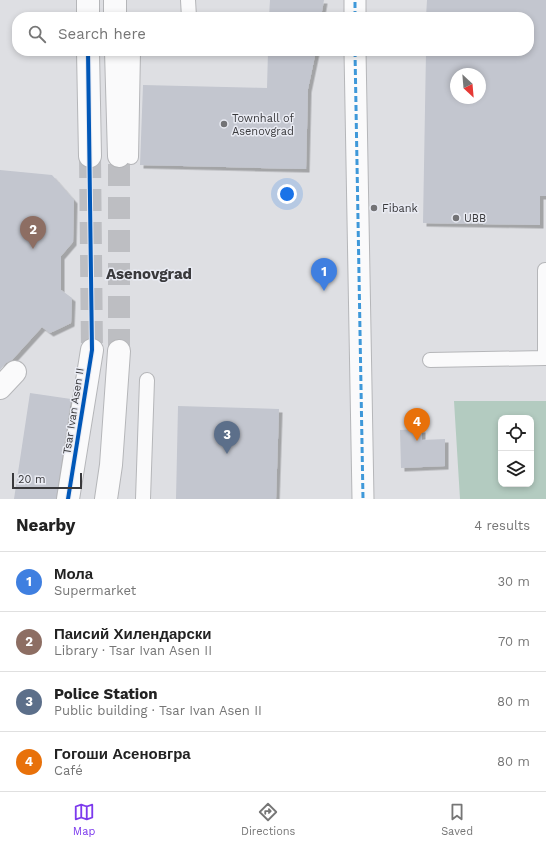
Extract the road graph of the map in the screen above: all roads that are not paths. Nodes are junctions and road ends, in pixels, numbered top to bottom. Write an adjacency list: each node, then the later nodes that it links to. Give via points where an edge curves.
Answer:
1 (88, 0): 5 (street)
2 (115, 0): 6 (street)
3 (188, 0): 7 (lane)
4 (355, 0): 8 (street)
5 (88, 12)
6 (115, 12)
7 (189, 12)
8 (355, 12)
9 (88, 56): 13 (street)
10 (116, 56): 14 (street)
11 (133, 56): 14 (lane)
12 (355, 56): 25 (street)
13 (90, 156)
14 (125, 156)
15 (546, 270): 18 (lane, via 545,358)
16 (92, 350): 22 (street, Tsar Ivan Asen II)
17 (119, 351): 23 (street)
18 (430, 360)
19 (15, 372): 21 (street)
20 (146, 380): 24 (lane)
21 (0, 388)
22 (68, 499)
23 (106, 499)
24 (143, 499)
25 (363, 499)

